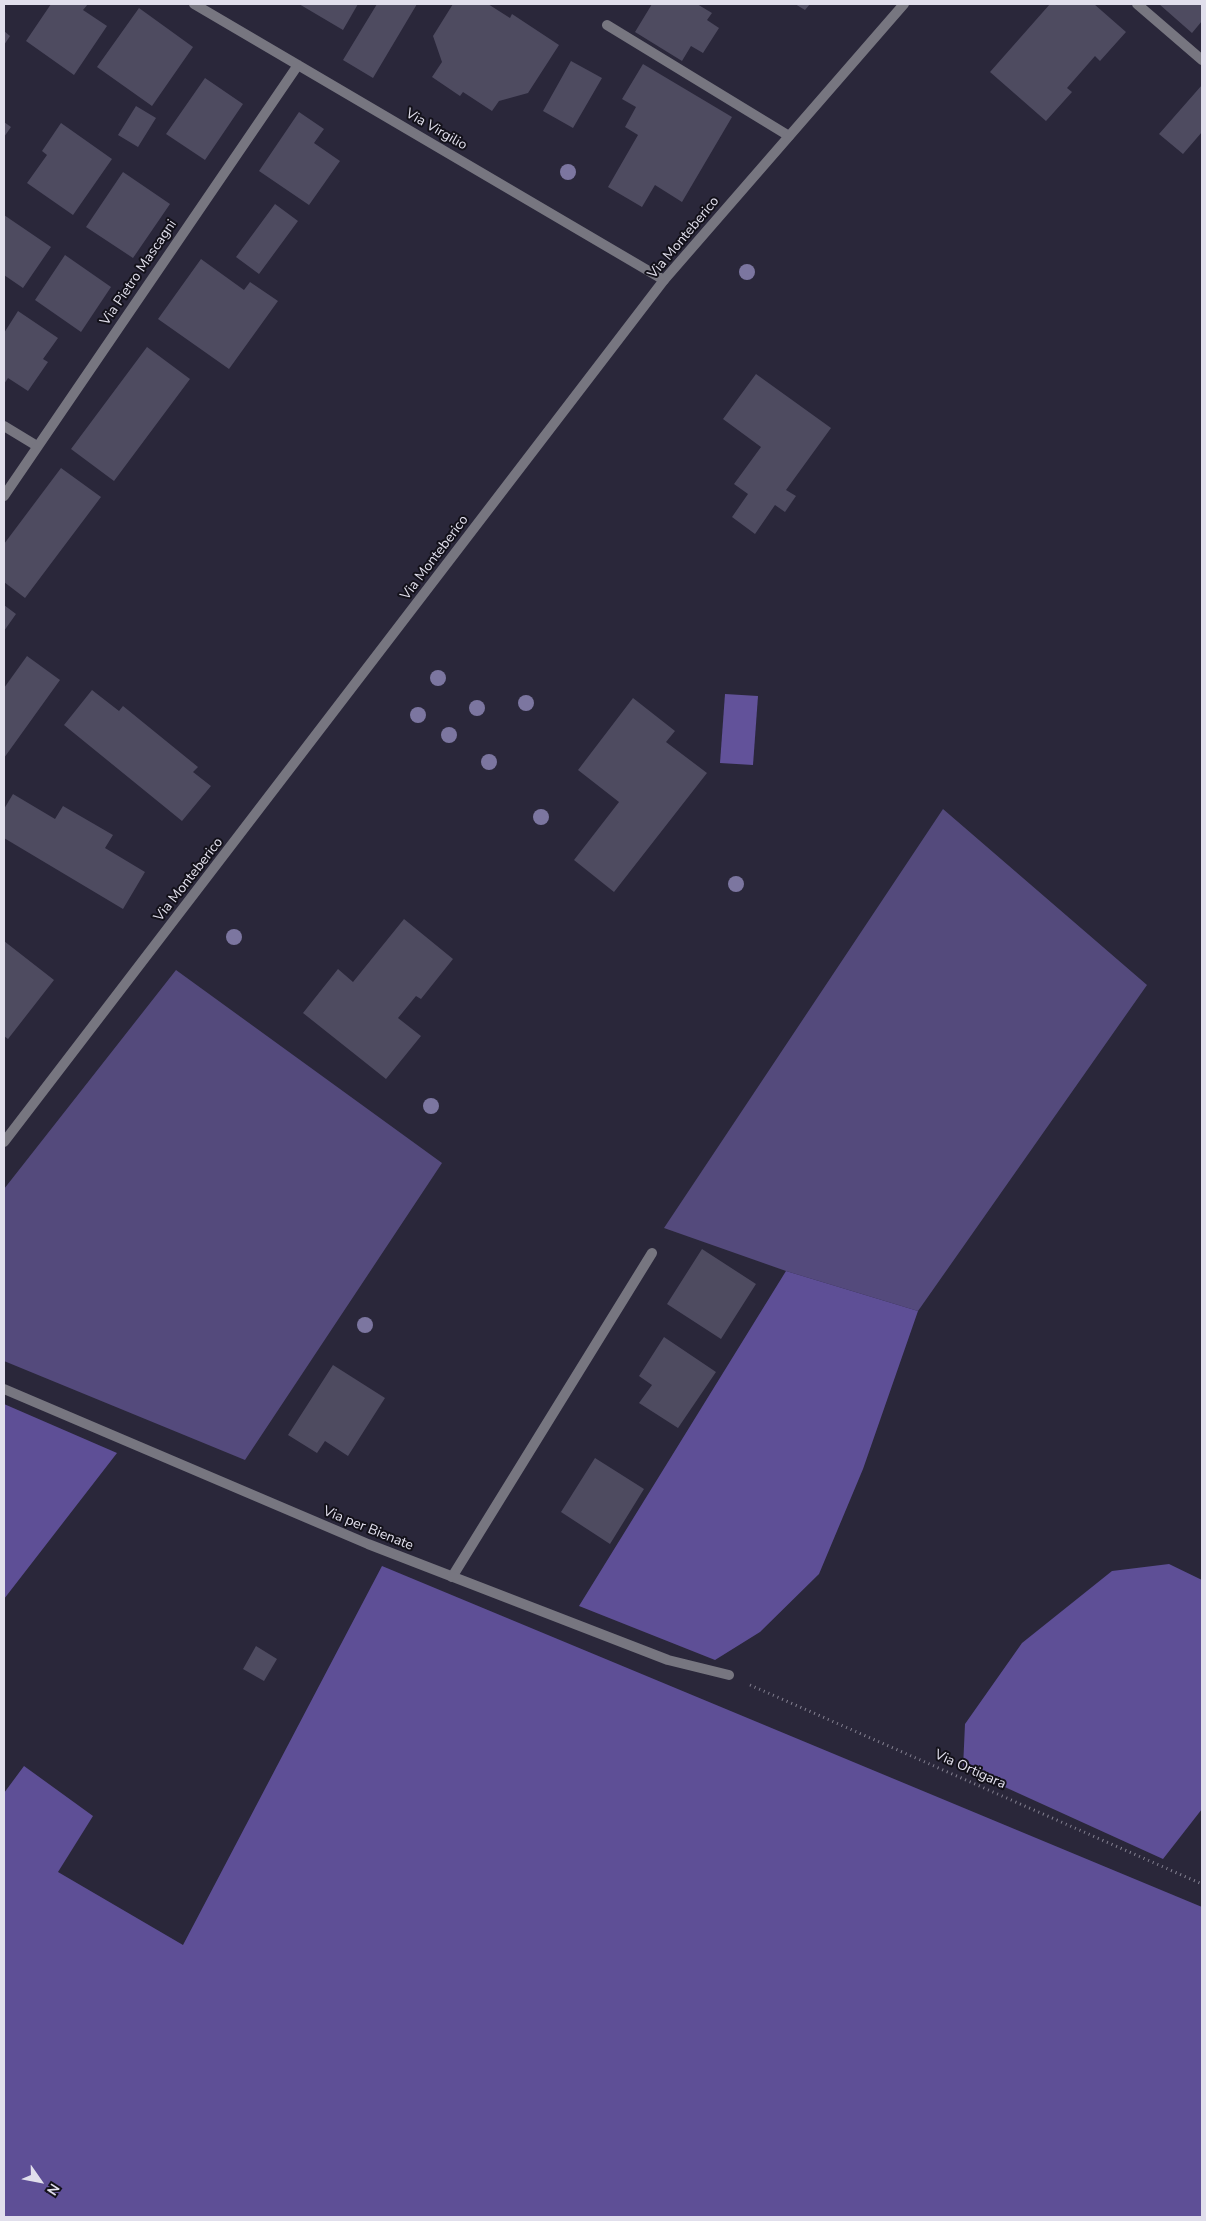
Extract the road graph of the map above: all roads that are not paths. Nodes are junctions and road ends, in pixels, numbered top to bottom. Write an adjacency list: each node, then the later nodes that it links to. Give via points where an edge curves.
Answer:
1 (194, 4): 6 (street, Via Virgilio)
2 (904, 4): 7 (street, Via Monteberico)
3 (1137, 4): 5 (street)
4 (607, 25): 7 (street)
5 (1202, 60)
6 (298, 65): 8 (street, Via Virgilio); 10 (street, Via Pietro Mascagni)
7 (789, 136): 8 (street, Via Monteberico)
8 (664, 280): 12 (street, Via Monteberico)
9 (4, 426): 10 (street)
10 (37, 446): 11 (street, Via Pietro Mascagni)
11 (4, 496)
12 (4, 1142)
13 (652, 1252): 15 (street)
14 (4, 1389): 15 (street, Via per Bienate)
15 (452, 1577): 16 (street, Via per Bienate, via 668,1660)
16 (729, 1676)

